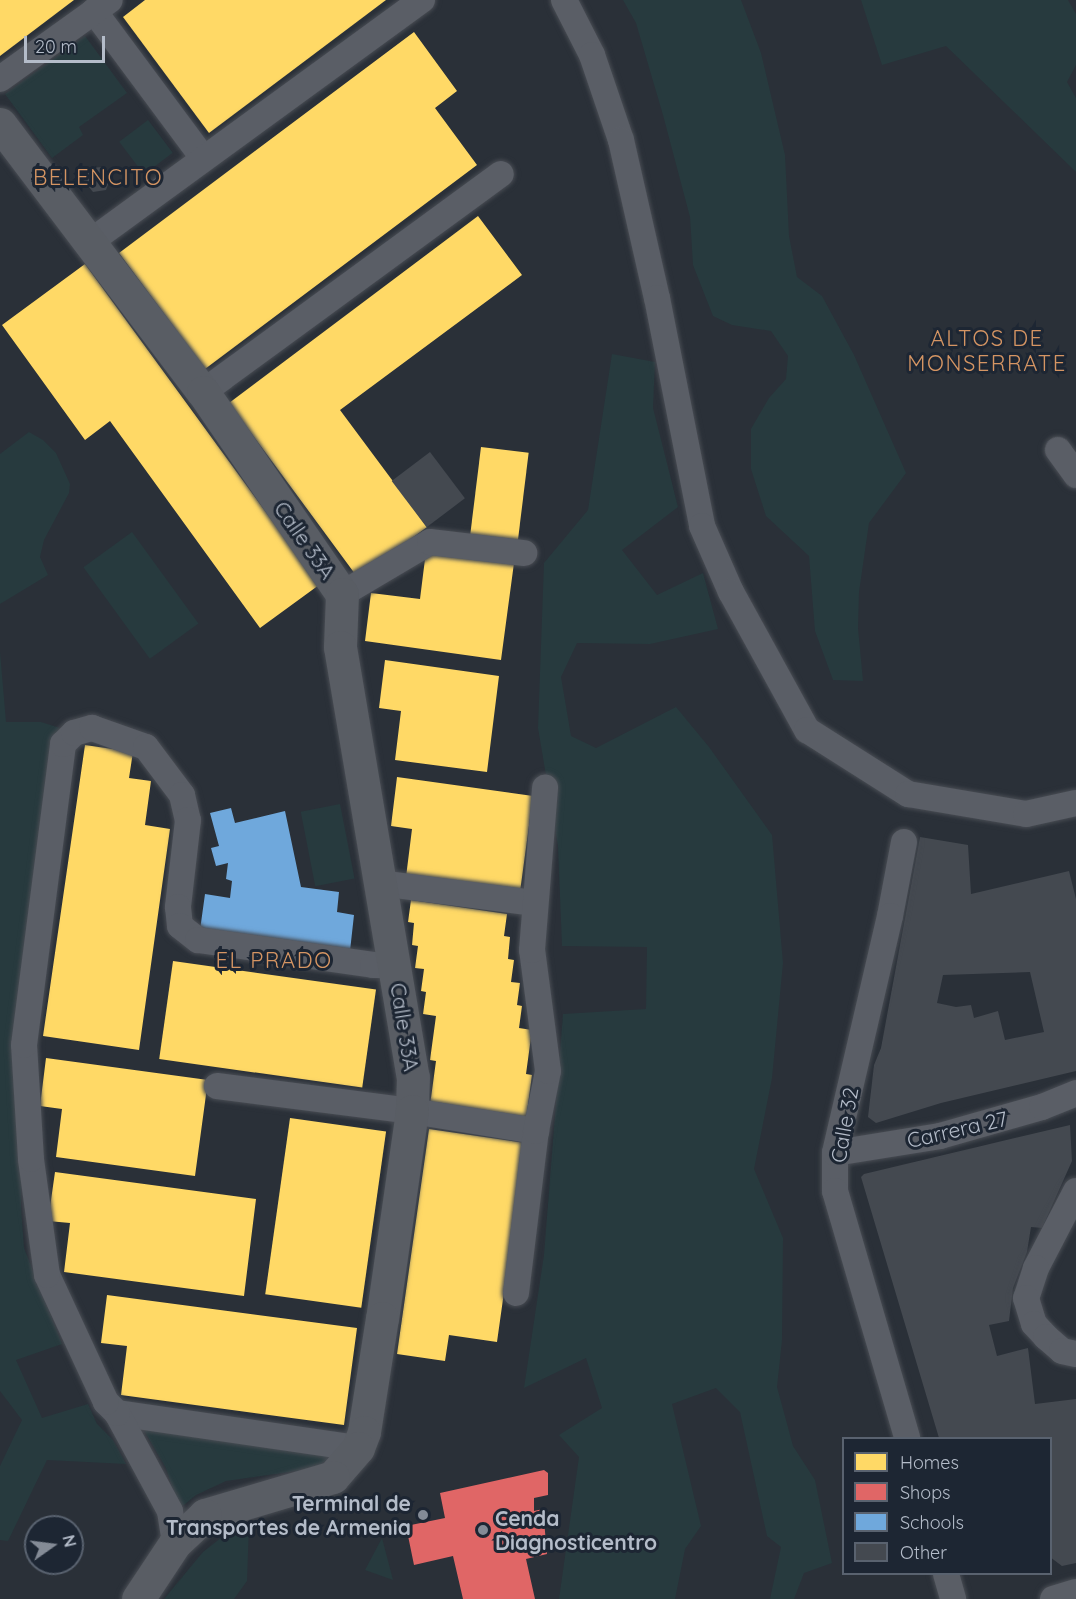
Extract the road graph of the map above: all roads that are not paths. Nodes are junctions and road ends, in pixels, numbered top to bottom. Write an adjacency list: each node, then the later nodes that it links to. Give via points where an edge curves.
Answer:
1 (422, 0): 6 (street)
2 (564, 0): 15 (street, via 592,55 621,140 702,526 730,592 807,730 908,794 1026,814)
3 (102, 6): 4 (street); 6 (street)
4 (0, 79)
5 (0, 124): 8 (street, Calle 33A)
6 (202, 158): 8 (street)
7 (501, 174): 9 (street)
8 (90, 242): 9 (street, Calle 33A)
9 (203, 392): 13 (street, Calle 33A)
10 (1058, 450): 11 (street)
11 (1076, 475)
12 (524, 553): 13 (street, via 430,542)
13 (342, 594): 17 (street, Calle 33A, via 340,647)
14 (545, 788): 18 (street)
15 (1076, 803)
16 (904, 842): 24 (street, Calle 32)
17 (381, 884): 18 (street); 19 (street, Calle 33A)
18 (534, 903): 23 (street, via 532,950 548,1071)
19 (394, 965): 22 (street, Calle 33A, via 413,1077); 28 (street, via 198,940 180,926 178,906 188,819 182,795 146,747 92,728 74,733 63,744 24,1045 31,1159 47,1275 106,1402)
20 (217, 1086): 22 (street)
21 (1076, 1093): 24 (street, Carrera 27, via 1042,1107 940,1136)
22 (412, 1111): 23 (street); 30 (street, Calle 33A)
23 (536, 1131): 26 (street)
24 (835, 1153): 29 (street, Calle 32, via 836,1191)
25 (1076, 1191): 27 (street, via 1036,1268 1026,1298 1035,1324 1046,1337 1062,1351)
26 (516, 1293)
27 (1076, 1354)
28 (117, 1413): 30 (street); 31 (street, via 170,1511)
29 (907, 1437)
30 (358, 1448): 31 (street, via 333,1477 205,1515)
31 (176, 1543): 34 (street)
32 (946, 1575): 35 (street)
33 (1076, 1592): 36 (street)
34 (138, 1599)
35 (953, 1599)
36 (1053, 1599)

